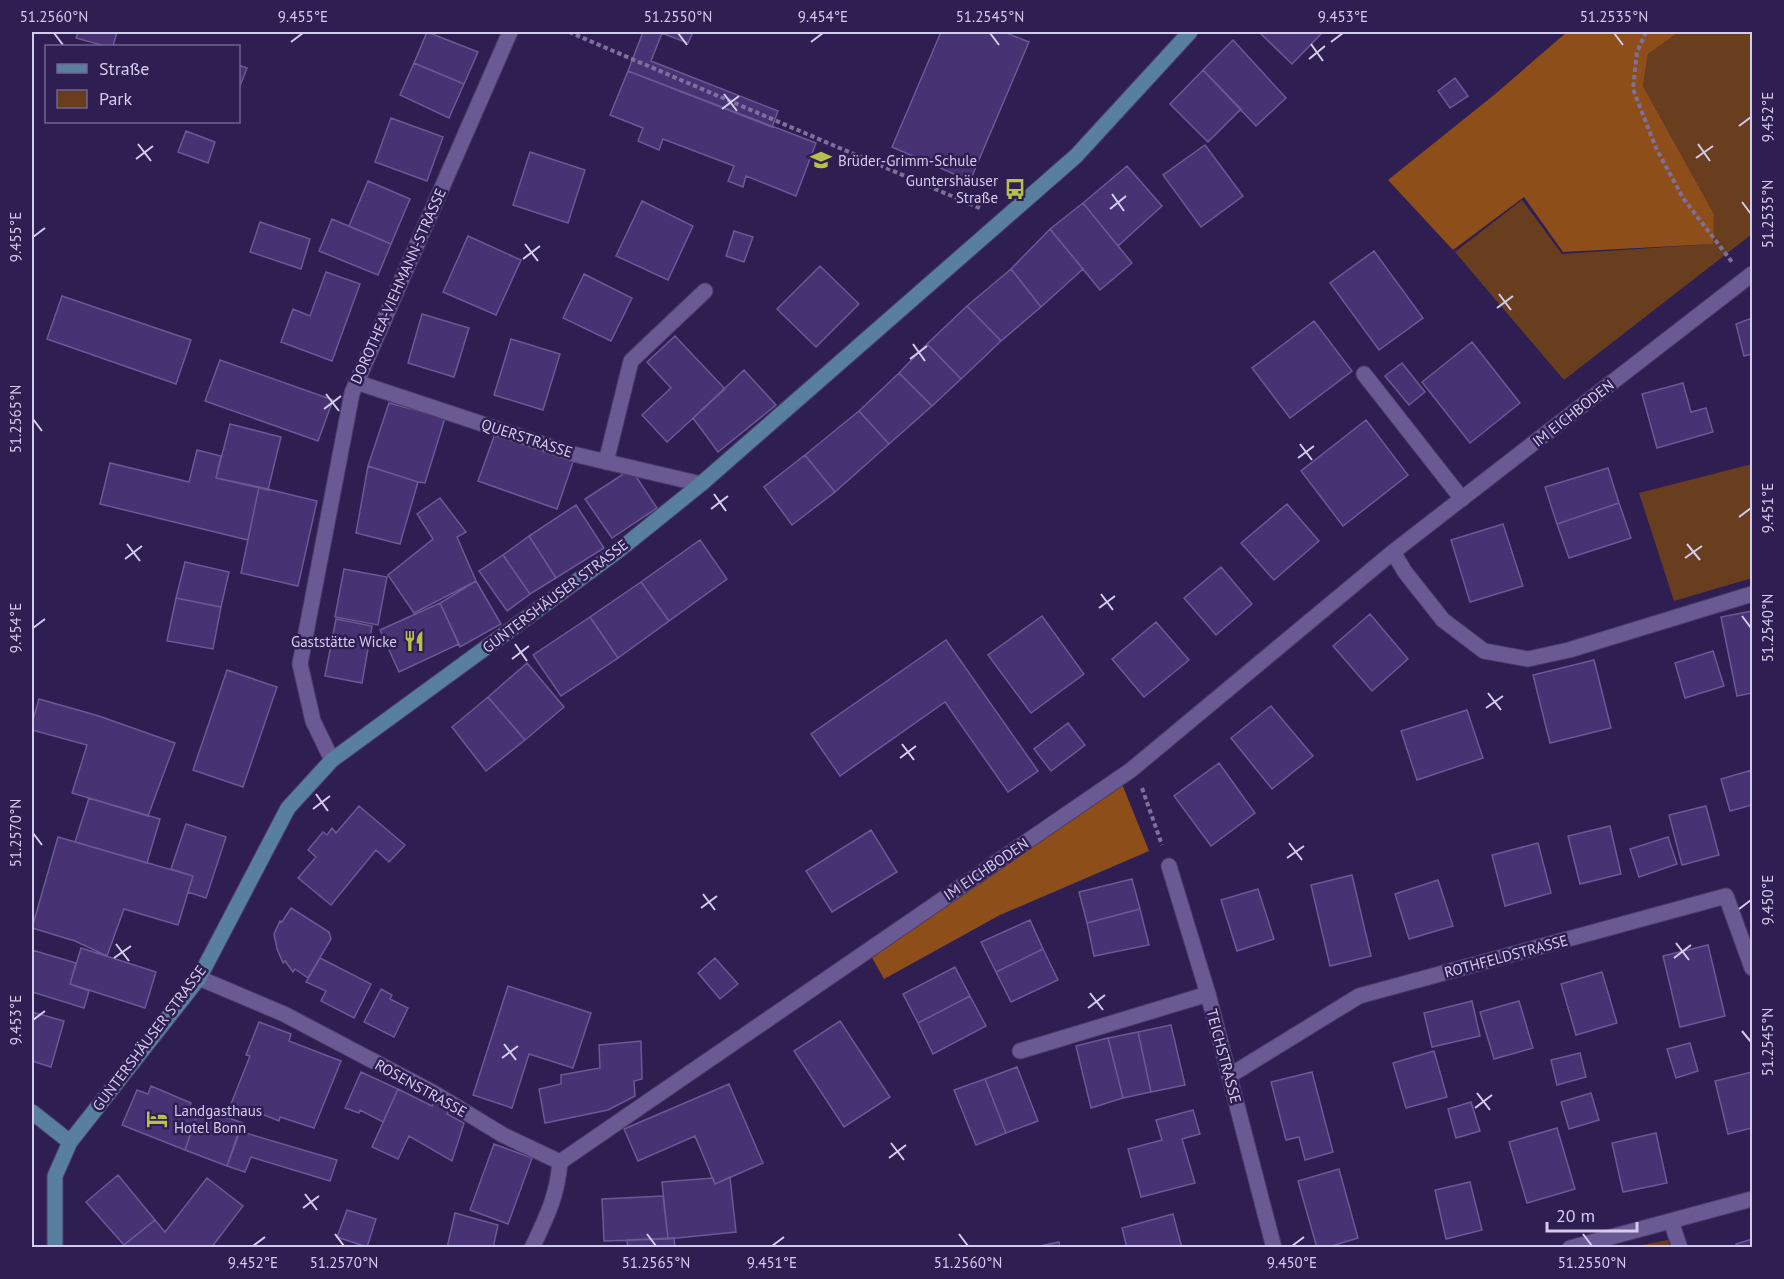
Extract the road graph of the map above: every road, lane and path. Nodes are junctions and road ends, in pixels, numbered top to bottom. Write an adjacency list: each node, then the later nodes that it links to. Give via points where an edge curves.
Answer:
1 (510, 32): 9 (street, DOROTHEA-VIEHMANN-STRASSE)
2 (569, 32): 5 (path)
3 (1190, 32): 5 (street, GUNTERSHÄUSER STRASSE, via 1076,156)
4 (1646, 32): 6 (path, via 1637,52 1633,89 1656,148 1683,198)
5 (1005, 218): 11 (street, GUNTERSHÄUSER STRASSE)
6 (1749, 277): 12 (street, IM EICHBODEN)
7 (705, 291): 10 (street, via 632,361)
8 (1364, 374): 12 (street)
9 (356, 382): 10 (street, QUERSTRASSE); 15 (street, DOROTHEA-VIEHMANN-STRASSE, via 300,664 313,721)
10 (606, 462): 11 (street, QUERSTRASSE)
11 (701, 484): 15 (street, GUNTERSHÄUSER STRASSE, via 618,550)
12 (1462, 499): 13 (street, IM EICHBODEN)
13 (1393, 552): 14 (street, via 1443,620 1484,651 1528,659); 25 (street, IM EICHBODEN, via 1131,770)
14 (1752, 594)
15 (332, 760): 19 (street, GUNTERSHÄUSER STRASSE, via 288,808)
16 (1145, 793): 17 (path)
17 (1169, 866): 20 (street, TEICHSTRASSE)
18 (1752, 969): 22 (street, ROTHFELDSTRASSE, via 1726,896 1359,996)
19 (199, 978): 24 (street, GUNTERSHÄUSER STRASSE); 25 (street, ROSENSTRASSE, via 285,1014 434,1093 503,1135)
20 (1208, 994): 21 (street); 22 (street, TEICHSTRASSE)
21 (1020, 1051)
22 (1229, 1076): 30 (street, TEICHSTRASSE)
23 (32, 1112): 24 (street)
24 (69, 1142): 28 (street, GUNTERSHÄUSER STRASSE, via 55,1176)
25 (560, 1162): 29 (street, via 558,1187)
26 (1752, 1199): 27 (street)
27 (1671, 1221): 31 (street); 32 (street)
28 (58, 1246)
29 (532, 1248)
30 (1274, 1248)
31 (1570, 1248)
32 (1680, 1248)

